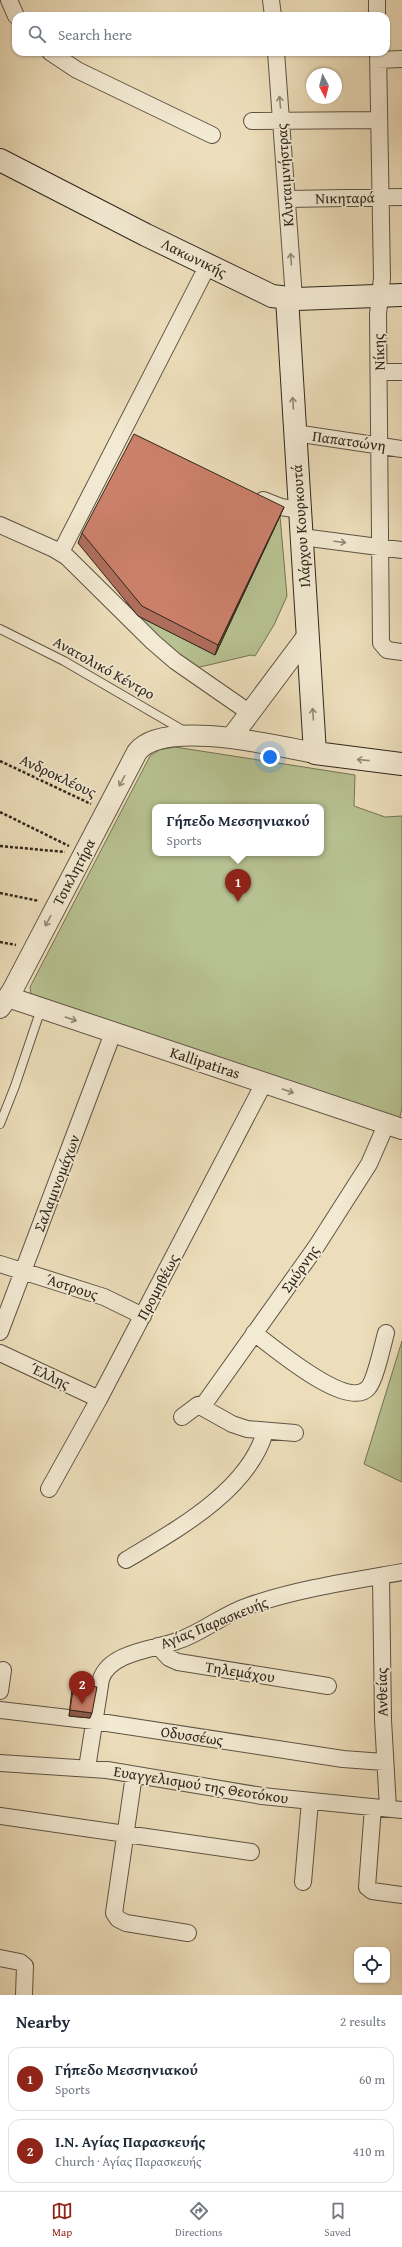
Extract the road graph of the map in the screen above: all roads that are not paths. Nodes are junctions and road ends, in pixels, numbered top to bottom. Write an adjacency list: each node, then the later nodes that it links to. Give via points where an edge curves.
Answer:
1 (9, 0): 4 (street)
2 (272, 0): 5 (street)
3 (377, 0): 6 (street)
4 (14, 12)
5 (273, 12)
6 (377, 12)
7 (56, 56): 14 (street, via 77,70)
8 (276, 56): 12 (street, Κλυταιμνήστρας, one-way to 8)
9 (378, 56): 10 (street); 11 (street, Νίκης)
10 (402, 59)
11 (379, 120): 12 (street); 17 (street, Νίκης)
12 (281, 121): 13 (street); 18 (street, Κλυταιμνήστρας)
13 (252, 122)
14 (212, 135)
15 (0, 160): 19 (main road, Λακωνικής)
16 (402, 197): 17 (street, Νικηταρά)
17 (381, 198): 18 (street, Νικηταρά); 21 (street, Νίκης)
18 (287, 199): 22 (street, Κλυταιμνήστρας, one-way to 18)
19 (208, 265): 22 (main road, Λακωνικής, via 272,296); 34 (street, via 131,433)
20 (402, 294): 21 (main road, Λακωνικής)
21 (380, 296): 22 (main road, Λακωνικής); 23 (street, Νίκης)
22 (290, 298): 25 (main road, Ιλάρχου Κουρκουτά, one-way to 22)
23 (380, 372): 24 (street); 26 (street, Νίκης)
24 (402, 372)
25 (295, 433): 26 (street, Παπατσώνη); 29 (main road, Ιλάρχου Κουρκουτά)
26 (379, 445): 27 (street, Παπατσώνη); 32 (street, Νίκης)
27 (402, 449)
28 (250, 493): 29 (street, via 271,504)
29 (300, 510): 31 (main road, Ιλάρχου Κουρκουτά)
30 (0, 525): 34 (street)
31 (302, 536): 32 (street, one-way to 32); 36 (main road, Ιλάρχου Κουρκουτά)
32 (380, 547): 33 (street); 37 (street, Νίκης, via 381,643)
33 (402, 550)
34 (61, 552): 38 (street, via 158,647)
35 (0, 629): 39 (lane, Ανατολικό Κέντρο, via 78,668)
36 (308, 635): 38 (street); 41 (main road, Ιλάρχου Κουρκουτά, one-way to 36)
37 (394, 651)
38 (250, 713): 40 (street)
39 (192, 736): 40 (street); 43 (street, Τσικλητήρα, one-way to 43, via 159,739 141,747)
40 (231, 738): 41 (street)
41 (315, 753): 42 (main road, one-way to 41)
42 (402, 764)
43 (4, 1003): 44 (street, Kallipatiras)
44 (41, 1009): 45 (street, Kallipatiras, one-way to 45); 47 (lane)
45 (113, 1033): 46 (street, Kallipatiras); 50 (street, Σαλαμινομάχων)
46 (264, 1083): 48 (street, Kallipatiras, one-way to 48); 51 (street, Προμηθέως)
47 (0, 1124)
48 (394, 1127): 54 (street, Σμύρνης, via 316,1247)
49 (0, 1264): 50 (street, Άστρους)
50 (23, 1272): 51 (street, Άστρους, via 104,1297); 52 (street, Σαλαμινομάχων)
51 (143, 1316): 56 (street, Προμηθέως)
52 (0, 1332)
53 (386, 1332): 54 (street, via 370,1385 361,1392 317,1380)
54 (254, 1333): 57 (street, Σμύρνης)
55 (0, 1353): 56 (street, Έλλης)
56 (99, 1399): 61 (street, Προμηθέως)
57 (202, 1406): 58 (street, via 194,1406); 59 (street, via 237,1426)
58 (182, 1417)
59 (266, 1432): 60 (street); 62 (street, via 254,1459 229,1486 190,1519)
60 (295, 1434)
61 (49, 1489)
62 (126, 1560)
63 (402, 1572): 64 (street, Αγίας Παρασκευής)
64 (381, 1576): 65 (street, Αγίας Παρασκευής, via 247,1606 194,1634); 71 (street, Ανθείας)
65 (158, 1646): 67 (street, Τηλεμάχου, via 169,1658 178,1662); 70 (street, Αγίας Παρασκευής, via 129,1655 106,1670 101,1682)
66 (3, 1670): 68 (street)
67 (328, 1686)
68 (0, 1691)
69 (0, 1710): 70 (street, Οδυσσέως)
70 (94, 1721): 71 (street, Οδυσσέως, via 343,1759); 73 (street, Αγίας Παρασκευής)
71 (384, 1762): 76 (street, Ανθείας)
72 (0, 1763): 73 (street, Ευαγγελισμού της Θεοτόκου)
73 (87, 1768): 74 (street, Ευαγγελισμού της Θεοτόκου)
74 (134, 1775): 75 (street, Ευαγγελισμού της Θεοτόκου, via 225,1791); 78 (street)
75 (310, 1801): 76 (street, Ευαγγελισμού της Θεοτόκου); 80 (street)
76 (388, 1808): 81 (street, Ανθείας, via 367,1887 372,1892)
77 (0, 1816): 78 (street)
78 (124, 1835): 79 (street); 82 (street, via 114,1913 118,1920)
79 (251, 1852)
80 (303, 1882)
81 (402, 1895)
82 (188, 1933)
83 (0, 1958): 84 (street, via 20,1962 25,1966)
84 (24, 1995)

